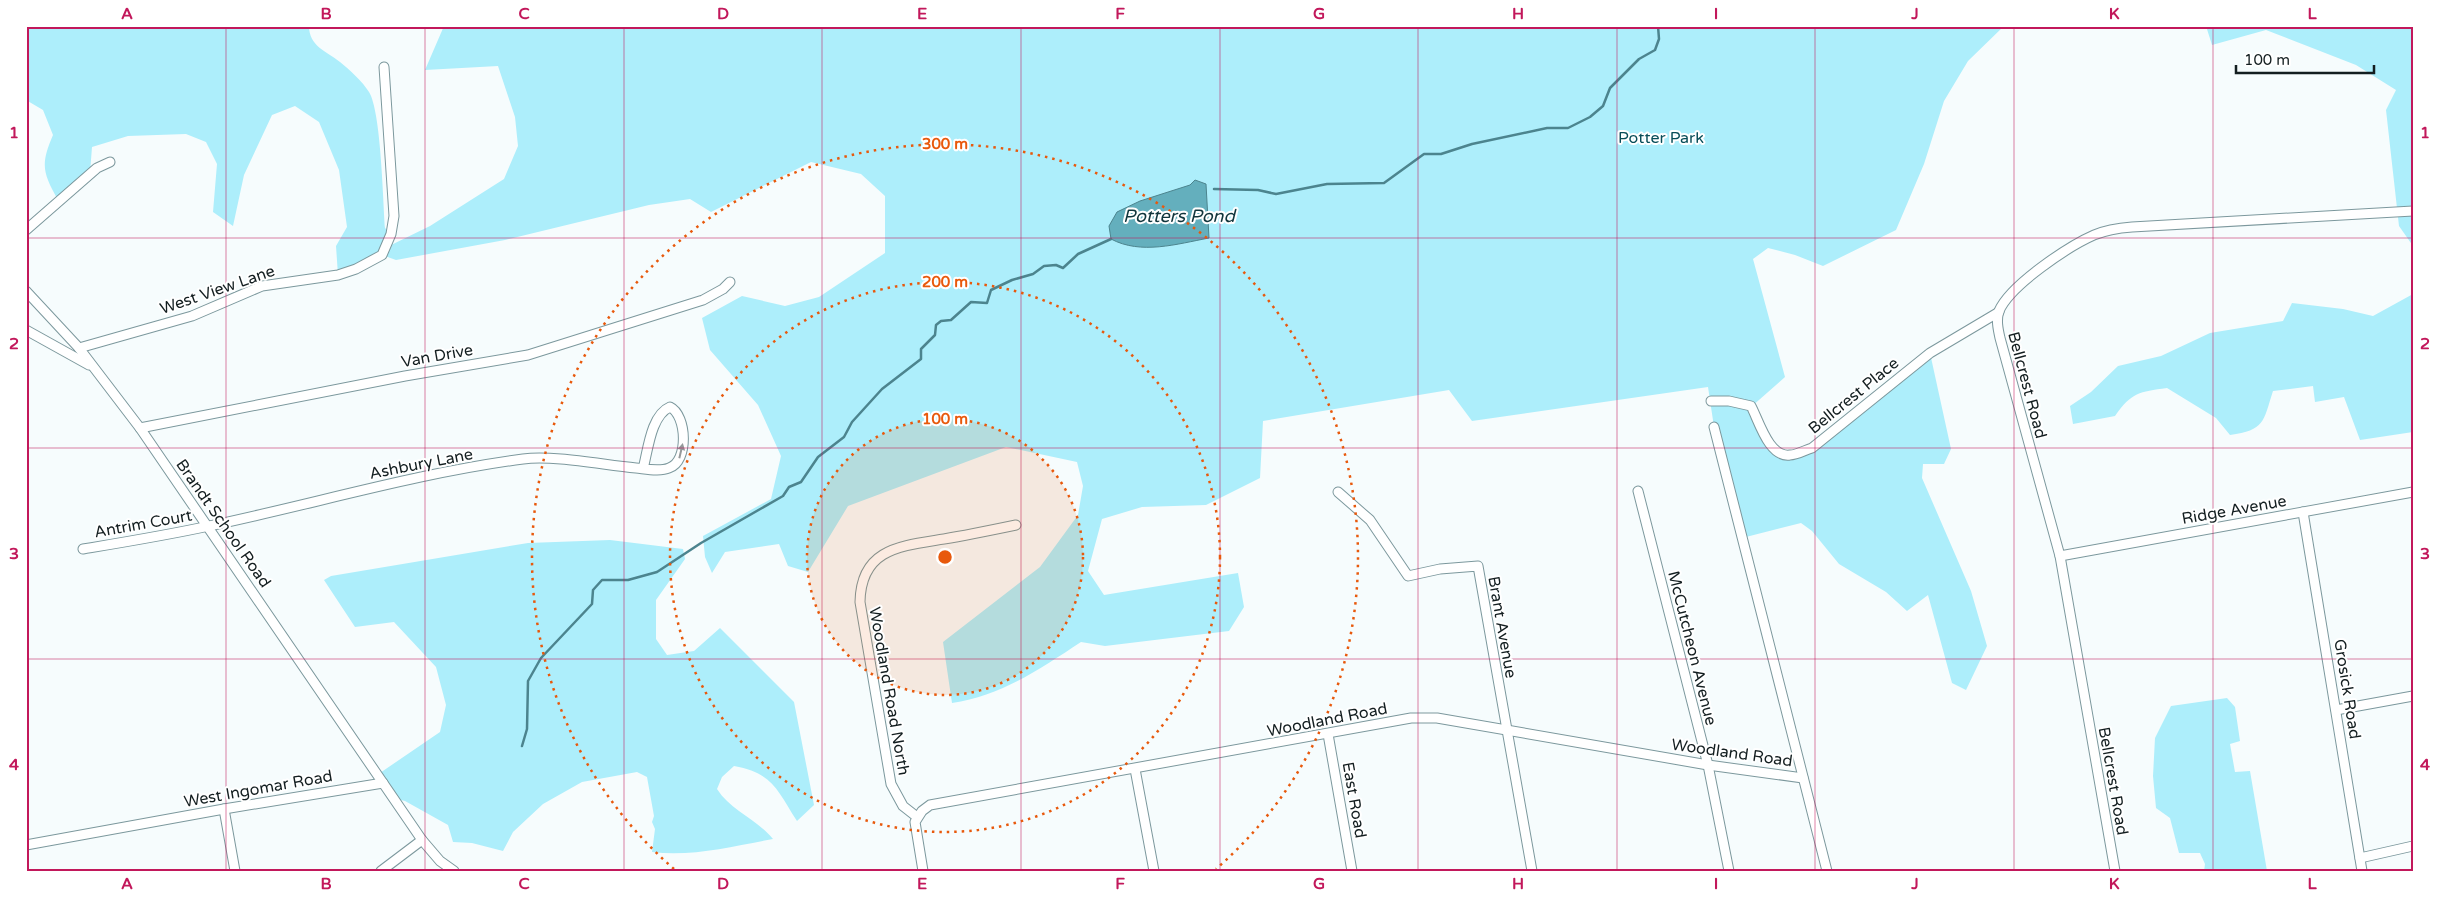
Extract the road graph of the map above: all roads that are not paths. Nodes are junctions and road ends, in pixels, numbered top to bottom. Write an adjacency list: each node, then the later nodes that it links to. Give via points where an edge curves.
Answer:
1 (384, 67): 9 (street, West View Lane, via 394,216 382,255 338,275 262,286 192,316)
2 (110, 162): 4 (street, via 97,168)
3 (2413, 211): 7 (street, Bellcrest Road, via 2325,214 2108,231 2060,254 2014,292)
4 (26, 230)
5 (730, 282): 13 (street, Van Drive, via 702,300 528,354)
6 (26, 290): 9 (street, Brandt School Road)
7 (1999, 312): 11 (street, Bellcrest Place, via 1930,353 1812,448 1789,456 1778,453 1769,443 1751,406); 22 (street, Bellcrest Road, via 1997,328)
8 (26, 330): 10 (street)
9 (79, 348): 10 (street, Brandt School Road)
10 (94, 368): 13 (street, Brandt School Road)
11 (1711, 401)
12 (1714, 427): 29 (street)
13 (140, 428): 20 (street, Brandt School Road)
14 (643, 469): 14 (street, Ashbury Lane, one-way to 14, via 668,469 682,454 681,418 677,410 665,409 656,422); 20 (street, Ashbury Lane, via 526,459 392,483)
15 (1638, 491): 27 (street, McCutcheon Avenue)
16 (1338, 492): 25 (street, Brant Avenue, via 1370,520 1408,576 1478,566)
17 (2413, 492): 18 (street, Ridge Avenue)
18 (2303, 512): 22 (street, Ridge Avenue); 24 (street, Grosick Road)
19 (1016, 525): 32 (street, Woodland Road North, via 893,548 874,561 862,581 860,602 891,784 903,806)
20 (209, 527): 21 (street, Antrim Court); 30 (street, Brandt School Road)
21 (83, 549)
22 (2060, 556): 46 (street, Bellcrest Road)
23 (2413, 696): 24 (street)
24 (2336, 710): 36 (street, Grosick Road)
25 (1506, 731): 26 (street, Woodland Road, via 1424,718); 27 (street, Woodland Road); 43 (street, Brant Avenue)
26 (1328, 734): 28 (street, Woodland Road); 42 (street, East Road)
27 (1708, 764): 29 (street, Woodland Road); 44 (street, McCutcheon Avenue)
28 (1135, 768): 32 (street, Woodland Road, via 947,801 930,805); 41 (street)
29 (1803, 778): 45 (street)
30 (383, 783): 31 (street, West Ingomar Road); 33 (street)
31 (224, 809): 34 (street, West Ingomar Road); 37 (street)
32 (917, 817): 40 (street, via 915,830)
33 (422, 840): 38 (street); 39 (street, via 440,861)
34 (26, 845)
35 (2413, 846): 36 (street)
36 (2360, 858): 47 (street, Grosick Road)
37 (235, 871)
38 (380, 871)
39 (454, 871)
40 (923, 871)
41 (1154, 871)
42 (1352, 871)
43 (1532, 871)
44 (1729, 871)
45 (1827, 871)
46 (2115, 871)
47 (2362, 871)

